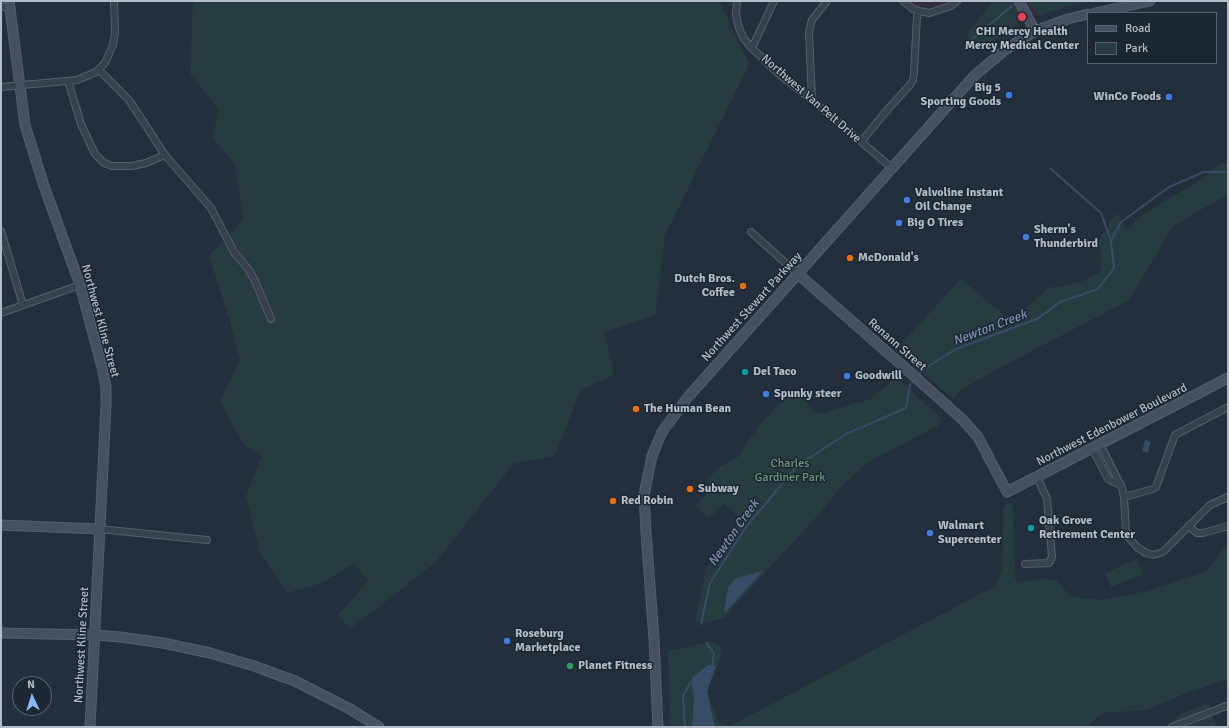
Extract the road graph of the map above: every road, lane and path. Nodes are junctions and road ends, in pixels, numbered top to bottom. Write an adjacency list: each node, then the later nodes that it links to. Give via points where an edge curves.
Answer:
1 (114, 1): 15 (street, via 113,45)
2 (737, 1): 14 (street, via 736,15 739,28)
3 (774, 1): 14 (street, Northwest Van Pelt Drive)
4 (827, 1): 19 (street, via 812,20 808,32)
5 (903, 1): 10 (street)
6 (957, 1): 10 (street, via 937,11)
7 (1019, 1): 13 (street)
8 (1150, 1): 11 (street)
9 (6, 5): 17 (street, Northwest Kline Street)
10 (919, 11): 20 (street, via 910,86 888,108)
11 (1100, 12)
12 (1087, 14): 13 (street, Northwest Stewart Parkway)
13 (1036, 31): 22 (street, Northwest Stewart Parkway, via 1005,50 983,68)
14 (752, 48): 19 (street, Northwest Van Pelt Drive)
15 (99, 70): 16 (street, via 84,78); 21 (street, via 129,100)
16 (68, 81): 17 (street); 21 (street, via 81,124 95,154 104,163 112,166 132,166)
17 (19, 86): 18 (street); 26 (street, Northwest Kline Street, via 25,125 37,166)
18 (1, 87)
19 (812, 100): 20 (street, Northwest Van Pelt Drive)
20 (861, 142): 22 (street, Northwest Van Pelt Drive)
21 (165, 155): 29 (street, via 202,196 218,219 234,252 249,270 260,290)
22 (892, 168): 25 (street, Northwest Stewart Parkway)
23 (1, 231): 27 (street)
24 (751, 232): 25 (street, Renann Street)
25 (798, 274): 35 (street, Renann Street, via 963,420 978,437); 49 (street, Northwest Stewart Parkway, via 674,414 662,432 652,456 644,495 644,512)
26 (80, 285): 27 (street); 41 (street, Northwest Kline Street, via 106,387)
27 (23, 305): 28 (street)
28 (1, 313)
29 (272, 319)
30 (1228, 378): 32 (street, Northwest Edenbower Boulevard)
31 (1228, 408): 36 (street, via 1175,435 1156,487)
32 (1096, 446): 33 (street, Northwest Edenbower Boulevard); 34 (street); 34 (street, via 1108,478)
33 (1037, 477): 35 (street, Northwest Edenbower Boulevard); 43 (street, via 1047,499 1052,558 1049,563)
34 (1121, 485): 36 (street)
35 (1007, 492)
36 (1124, 497): 39 (street, via 1128,537 1146,553 1153,555 1163,552)
37 (1228, 497): 39 (street, via 1210,504)
38 (1, 525): 41 (street)
39 (1188, 526): 40 (street, via 1197,533 1203,533)
40 (1228, 526)
41 (99, 528): 42 (street); 45 (street, Northwest Kline Street)
42 (207, 540)
43 (1024, 564)
44 (1, 633): 45 (street)
45 (95, 635): 47 (street, Northwest Kline Street); 48 (street, via 163,643 234,659 295,681)
46 (1226, 706): 50 (street)
47 (90, 727)
48 (379, 727)
49 (658, 727)
50 (1172, 727)

